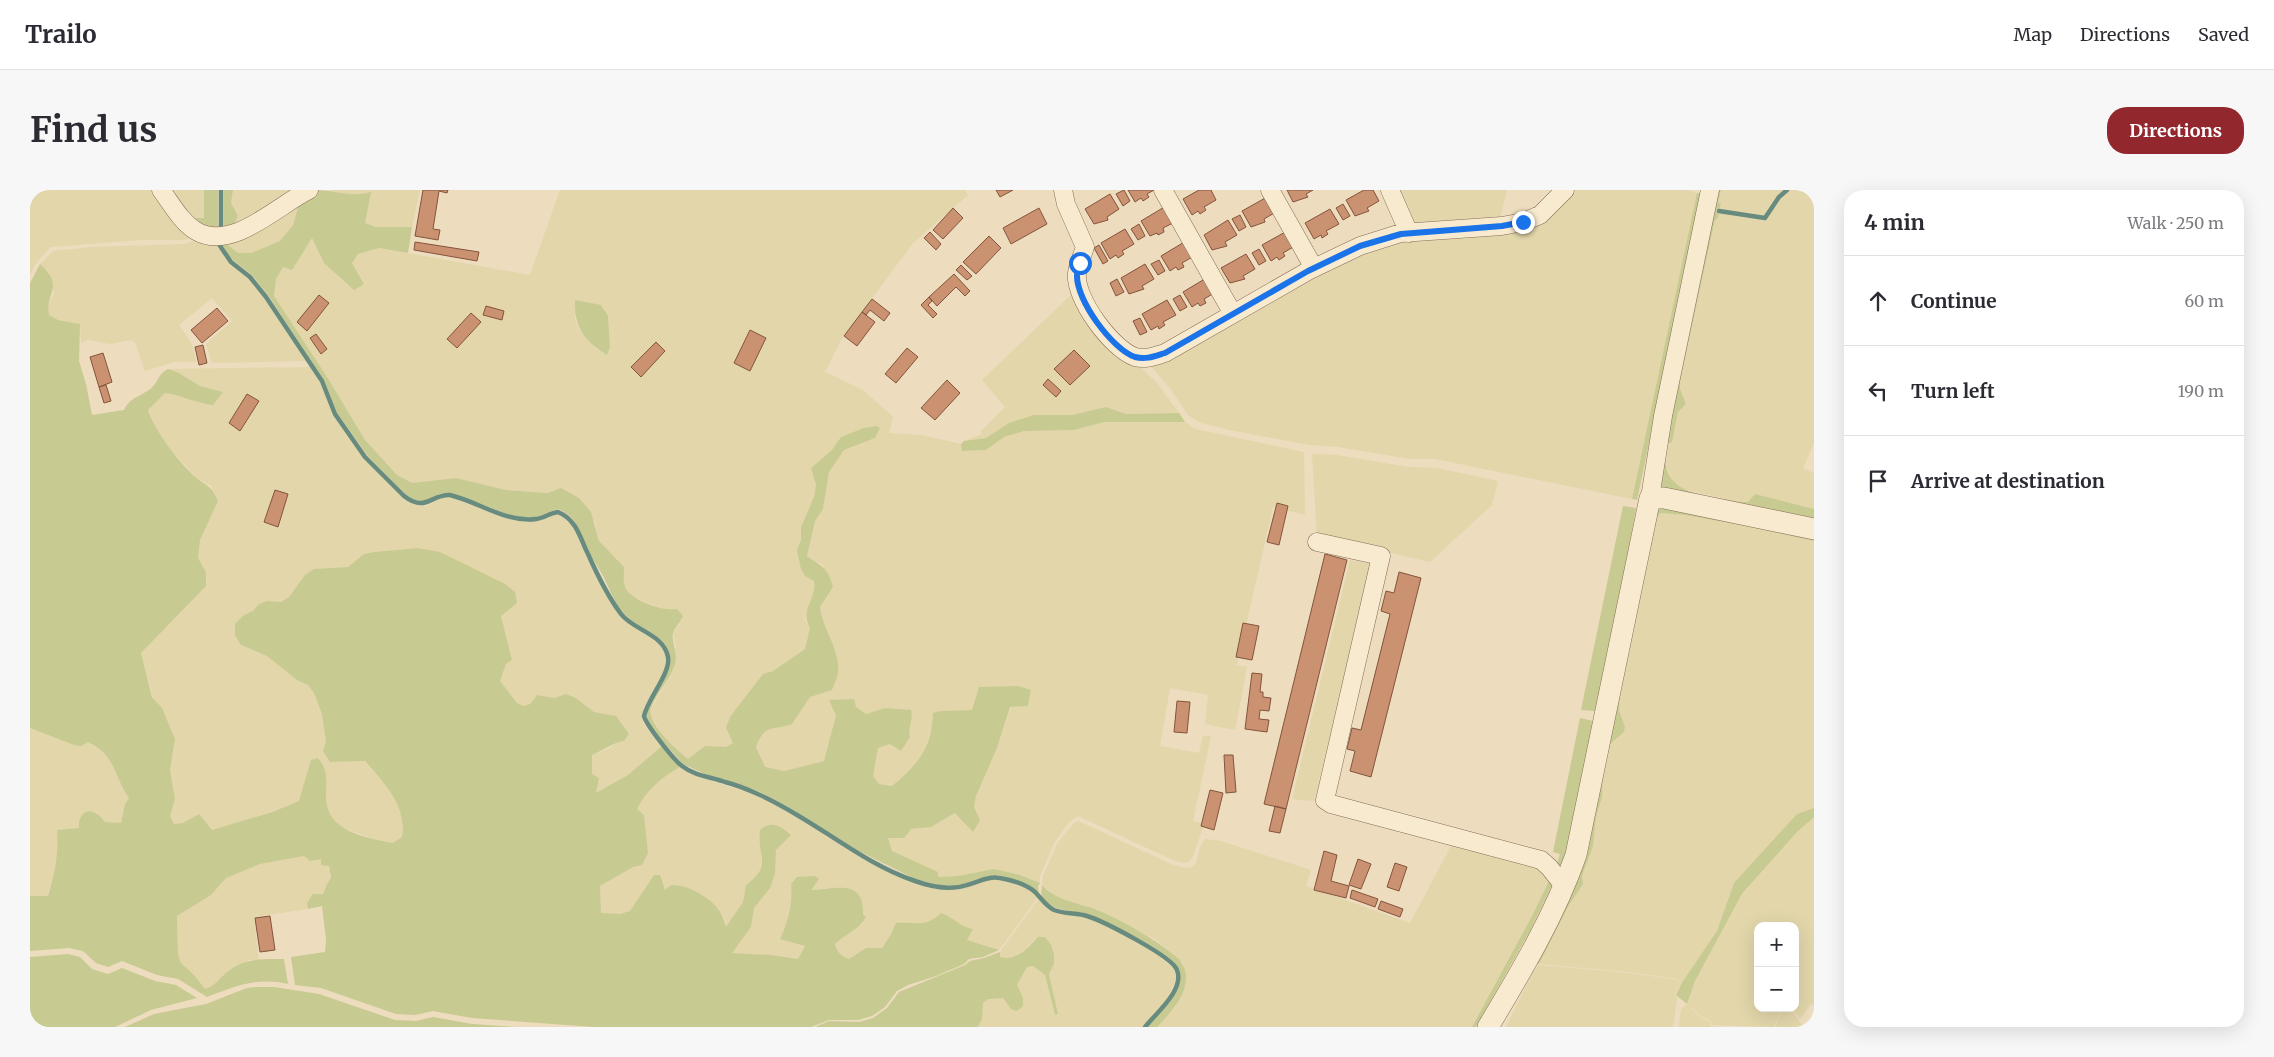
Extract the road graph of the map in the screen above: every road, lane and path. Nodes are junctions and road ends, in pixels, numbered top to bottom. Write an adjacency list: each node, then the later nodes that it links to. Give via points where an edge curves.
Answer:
1 (161, 190): 2 (street, via 196,231 219,237 244,230)
2 (309, 190)
3 (1063, 190): 11 (street, via 1085,247 1077,274 1078,284 1096,321 1125,350 1145,359 1165,353)
4 (1162, 190): 11 (street)
5 (1270, 190): 10 (street)
6 (1390, 190): 9 (street)
7 (1565, 190): 9 (street, via 1540,215 1523,222)
8 (1709, 190): 12 (street, via 1663,416)
9 (1409, 232): 10 (street, via 1360,246)
10 (1314, 268): 11 (street)
11 (1233, 314)
12 (1650, 498): 13 (street, via 1664,498); 15 (street, via 1576,855)
13 (1814, 530)
14 (1317, 542): 15 (street, via 1381,556 1325,800 1541,860)
15 (1564, 886): 16 (street, via 1513,986)
16 (1488, 1027)

